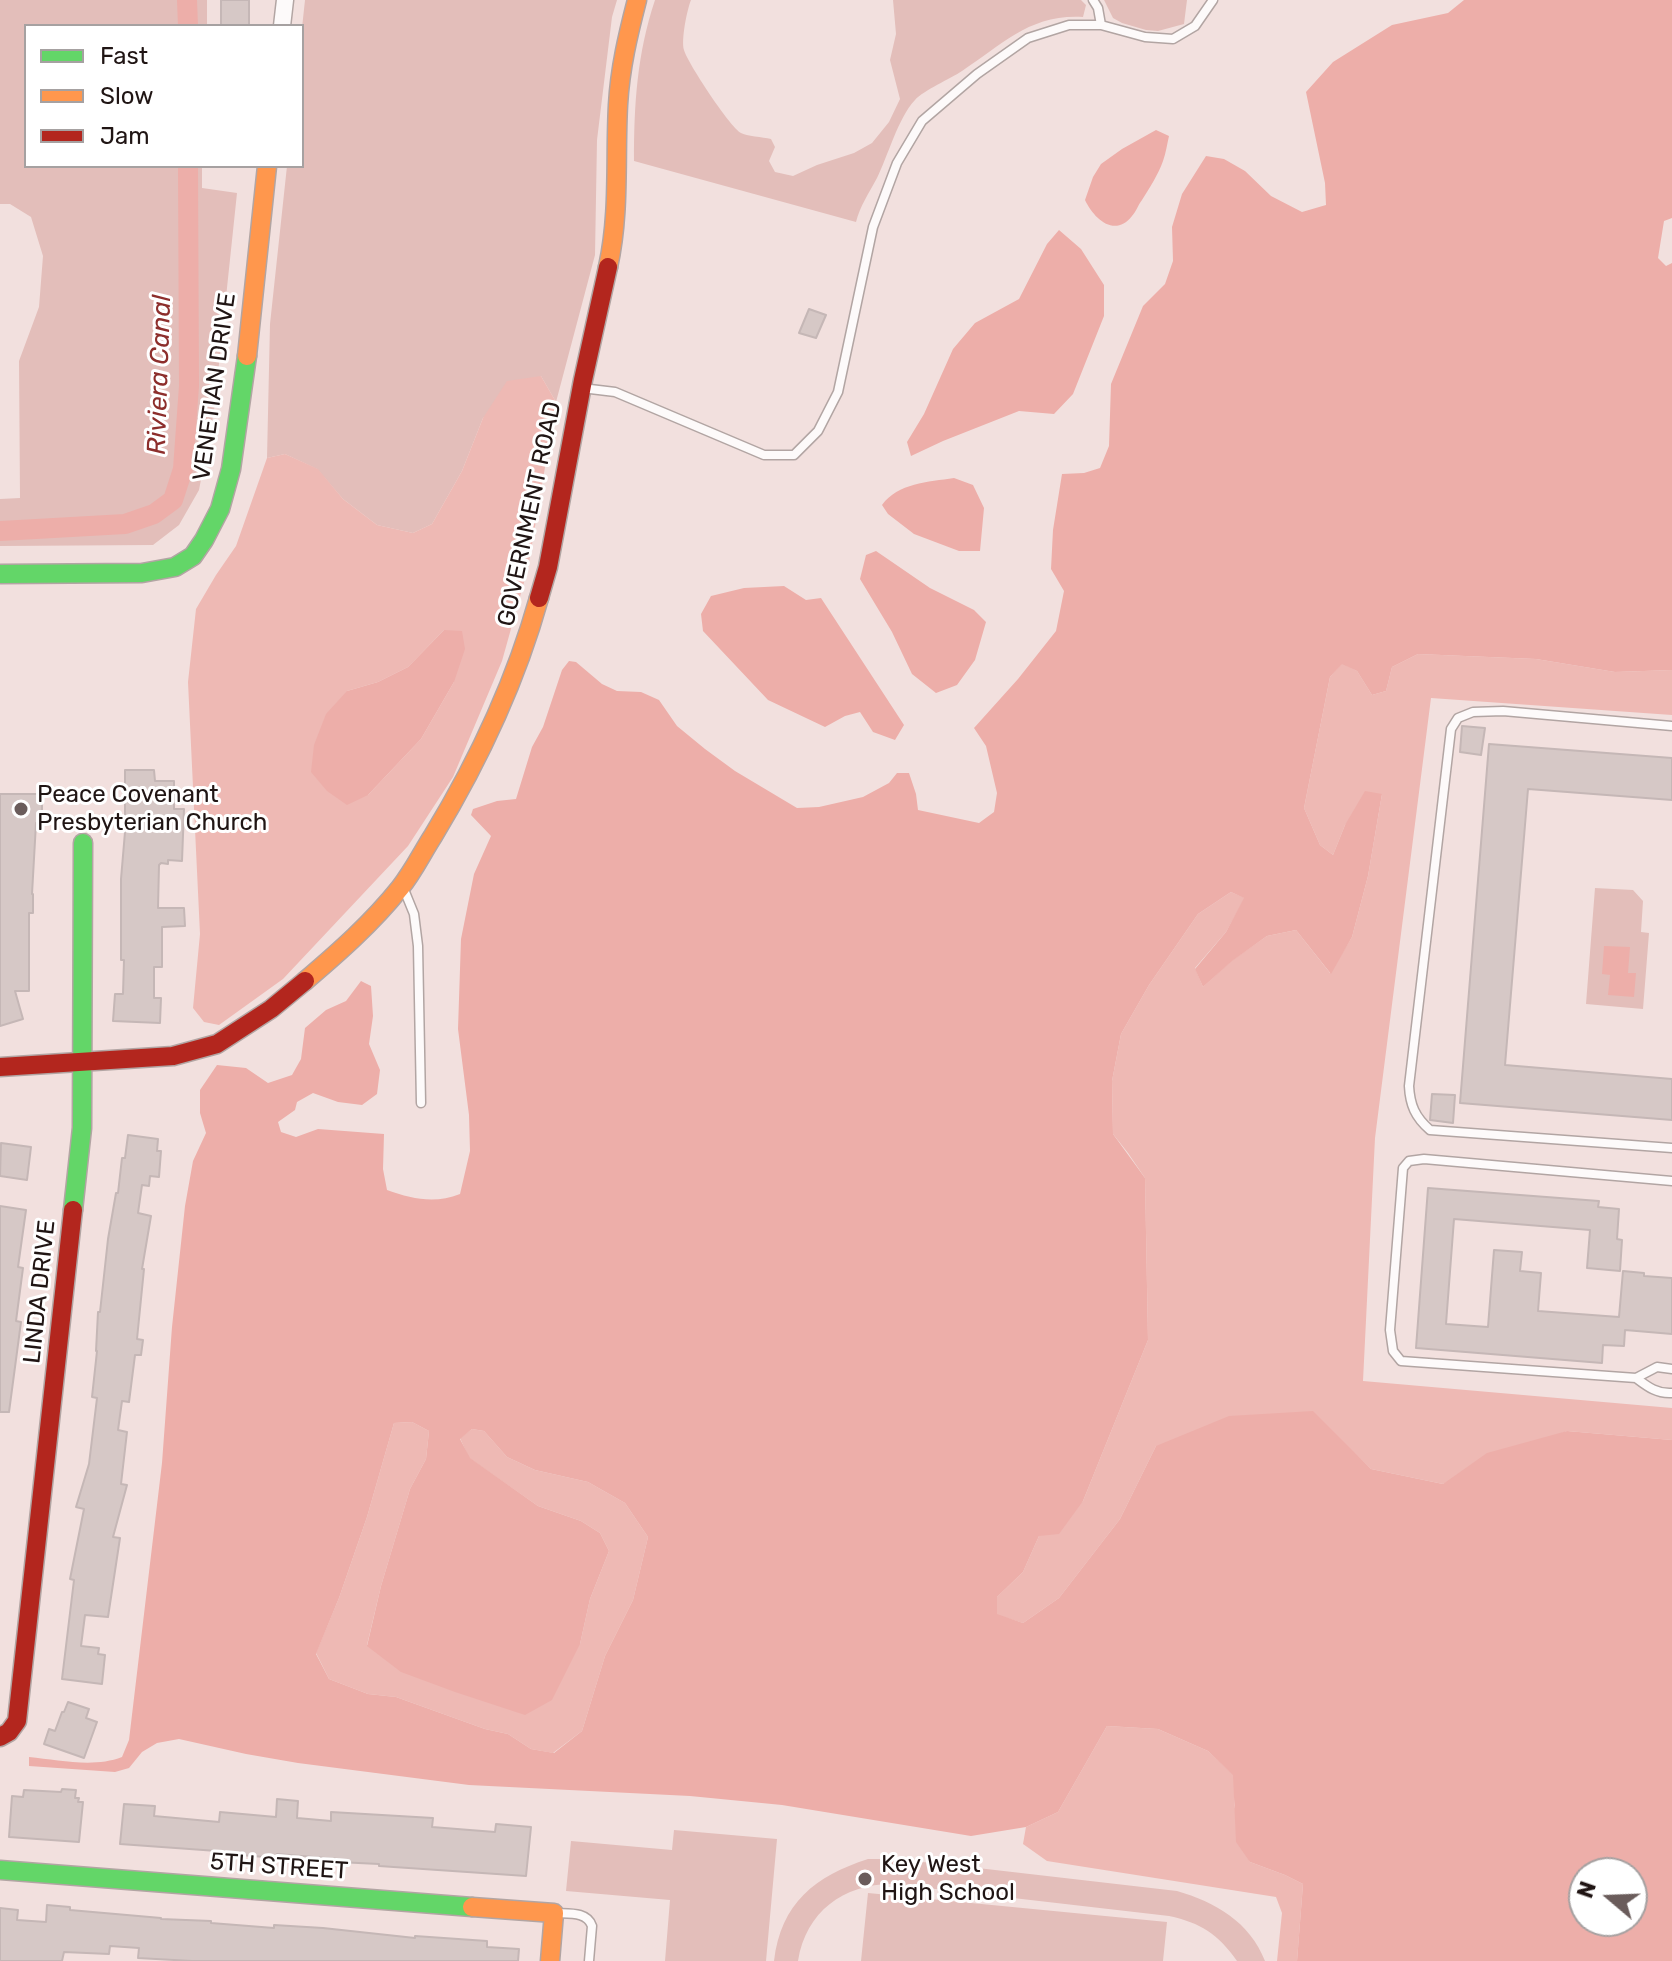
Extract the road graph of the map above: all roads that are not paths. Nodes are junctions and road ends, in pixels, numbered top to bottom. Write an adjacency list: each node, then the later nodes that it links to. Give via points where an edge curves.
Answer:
1 (285, 0): 5 (street)
2 (637, 0): 8 (street, GOVERNMENT ROAD, via 622,60 612,248)
3 (1093, 0): 6 (lane)
4 (1213, 0): 6 (lane, via 1195,26 1173,39)
5 (282, 24)
6 (1101, 25): 8 (lane, via 1069,25 1028,38 922,121 897,163 873,227 838,392 818,431 794,455 764,455 615,392)
7 (267, 168): 9 (street, VENETIAN DRIVE, via 231,469 204,540 193,556 175,567 142,573)
8 (581, 388): 12 (street, GOVERNMENT ROAD, via 548,567 526,645 496,720)
9 (0, 574)
10 (1672, 726): 16 (lane, via 1503,711 1458,718 1451,729 1409,1086 1419,1120 1430,1130)
11 (83, 843): 13 (street, LINDA DRIVE)
12 (402, 886): 13 (street, GOVERNMENT ROAD, via 353,940 271,1009 217,1044 173,1056); 15 (lane, via 414,914 418,946)
13 (82, 1062): 14 (street, GOVERNMENT ROAD); 21 (street, LINDA DRIVE, via 81,1142 17,1721)
14 (0, 1067)
15 (421, 1103)
16 (1672, 1148)
17 (1672, 1181): 19 (lane, via 1424,1159 1409,1161 1403,1168 1390,1330 1393,1351 1401,1361)
18 (1672, 1369): 19 (lane, via 1657,1367)
19 (1636, 1378): 20 (lane, via 1650,1389)
20 (1672, 1393)
21 (0, 1737)
22 (0, 1870): 23 (street, 5TH STREET)
23 (554, 1913): 24 (street); 25 (lane, via 583,1915 591,1921)
24 (550, 1961)
25 (589, 1961)

